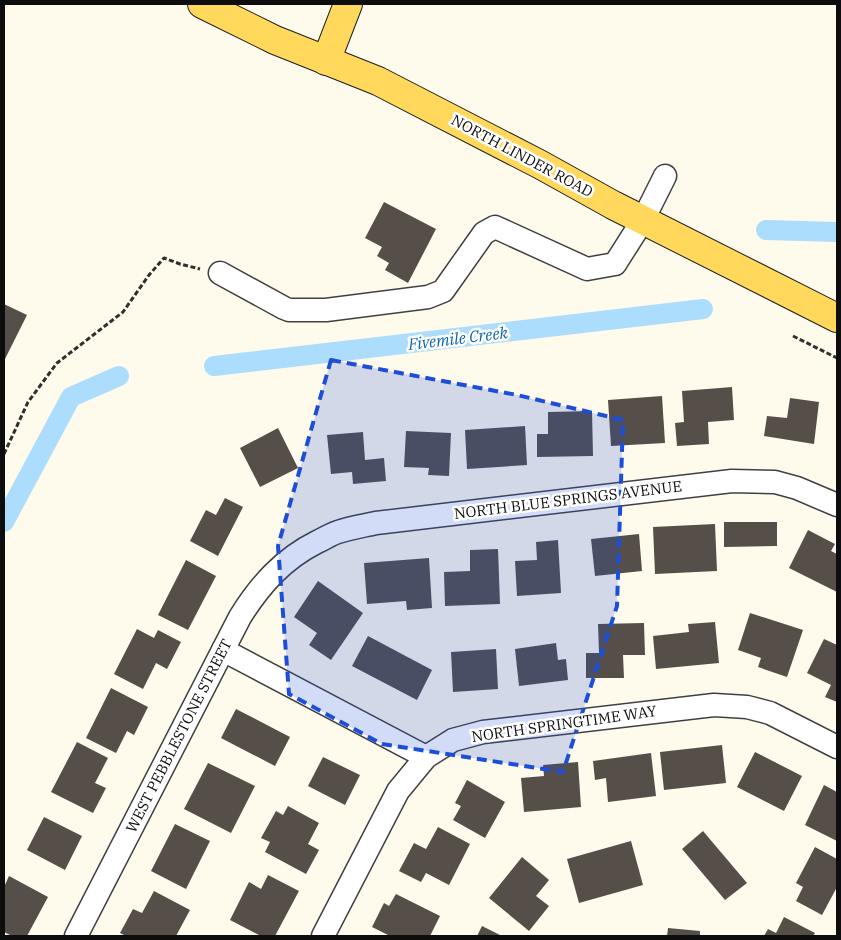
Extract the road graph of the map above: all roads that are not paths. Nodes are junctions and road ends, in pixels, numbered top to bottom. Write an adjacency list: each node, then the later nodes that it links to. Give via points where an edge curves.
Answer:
1 (202, 4): 3 (main road, NORTH LINDER ROAD)
2 (348, 4): 3 (main road)
3 (326, 61): 5 (main road, NORTH LINDER ROAD, via 378,81)
4 (664, 176): 5 (street)
5 (643, 220): 6 (street, via 615,264 587,269 495,227 484,233 443,291 428,297 326,310 289,310); 7 (main road, NORTH LINDER ROAD)
6 (220, 273)
7 (837, 318)
8 (837, 505): 9 (street, NORTH BLUE SPRINGS AVENUE, via 821,496 775,482 732,481 376,523 337,532)
9 (301, 550): 10 (street, WEST PEBBLESTONE STREET, via 272,574 252,598)
10 (223, 650): 12 (street); 13 (street, WEST PEBBLESTONE STREET)
11 (837, 747): 12 (street, NORTH SPRINGTIME WAY, via 748,706 714,705 483,732 453,740)
12 (426, 756): 14 (street, via 398,791)
13 (76, 936)
14 (323, 936)

